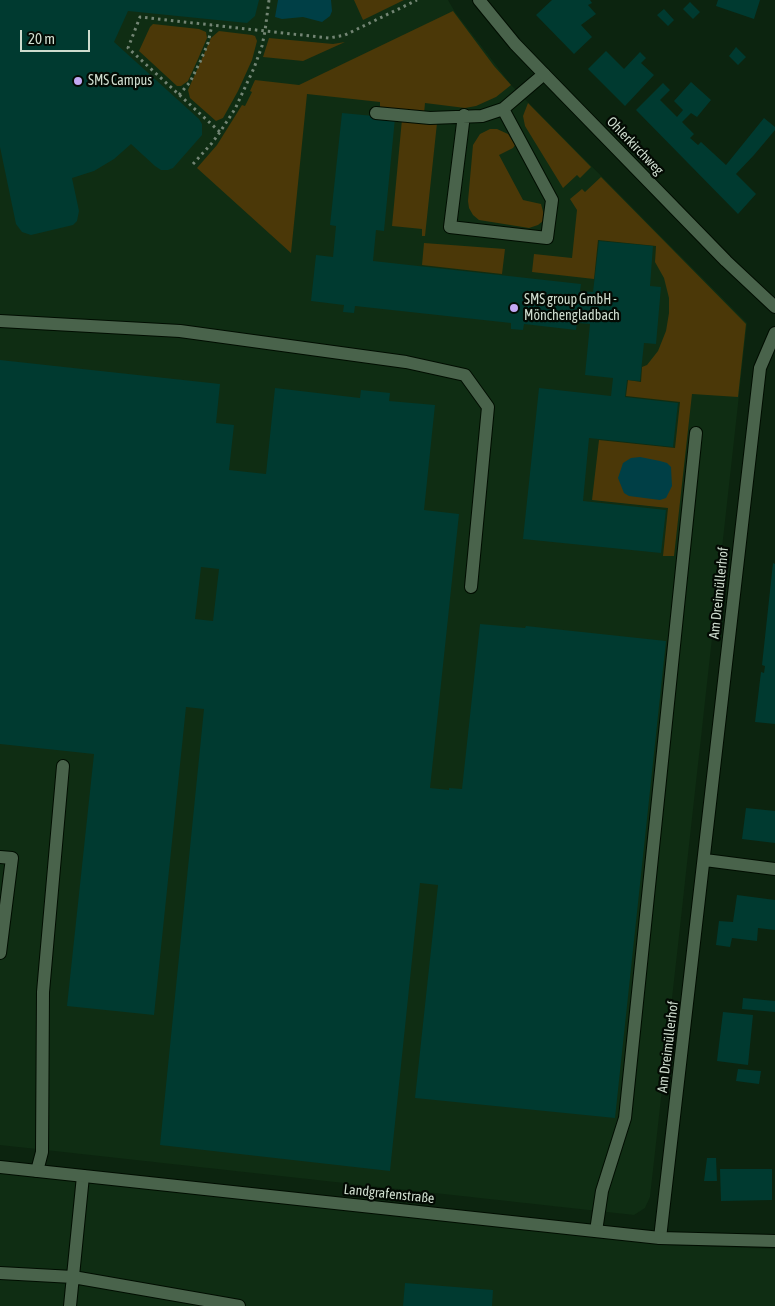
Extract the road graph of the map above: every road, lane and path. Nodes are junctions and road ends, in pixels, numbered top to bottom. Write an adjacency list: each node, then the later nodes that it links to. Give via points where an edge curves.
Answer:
1 (269, 0): 5 (path)
2 (417, 0): 5 (path, via 339,37)
3 (479, 0): 6 (street, Ohlerkirchweg)
4 (212, 25): 5 (path); 7 (path, via 201,60); 7 (path, via 140,17 128,48)
5 (265, 31): 11 (path, via 246,87)
6 (544, 74): 8 (street); 13 (street, Ohlerkirchweg)
7 (179, 95): 11 (path)
8 (503, 109): 10 (street, via 482,116); 10 (street, via 552,200 547,238 450,227)
9 (376, 113): 10 (street, via 430,118)
10 (464, 116)
11 (220, 132): 12 (path)
12 (193, 164)
13 (775, 307)
14 (0, 321): 17 (street, via 180,331 406,362 465,375 488,407)
15 (775, 333): 20 (street, Am Dreimüllerhof, via 760,368)
16 (696, 434): 26 (street, via 625,1118 602,1191)
17 (471, 588)
18 (64, 766): 24 (street, via 43,992 42,1152)
19 (0, 857): 22 (street, via 12,858)
20 (704, 860): 21 (street); 27 (street, Am Dreimüllerhof)
21 (775, 869)
22 (0, 953)
23 (0, 1167): 24 (street, Landgrafenstraße)
24 (37, 1171): 25 (street, Landgrafenstraße)
25 (82, 1176): 26 (street, Landgrafenstraße); 30 (street)
26 (596, 1231): 27 (street, Landgrafenstraße)
27 (660, 1238): 28 (street, Landgrafenstraße)
28 (775, 1240)
29 (0, 1273): 30 (street)
30 (73, 1276): 31 (street); 32 (street)
31 (70, 1306)
32 (239, 1306)

